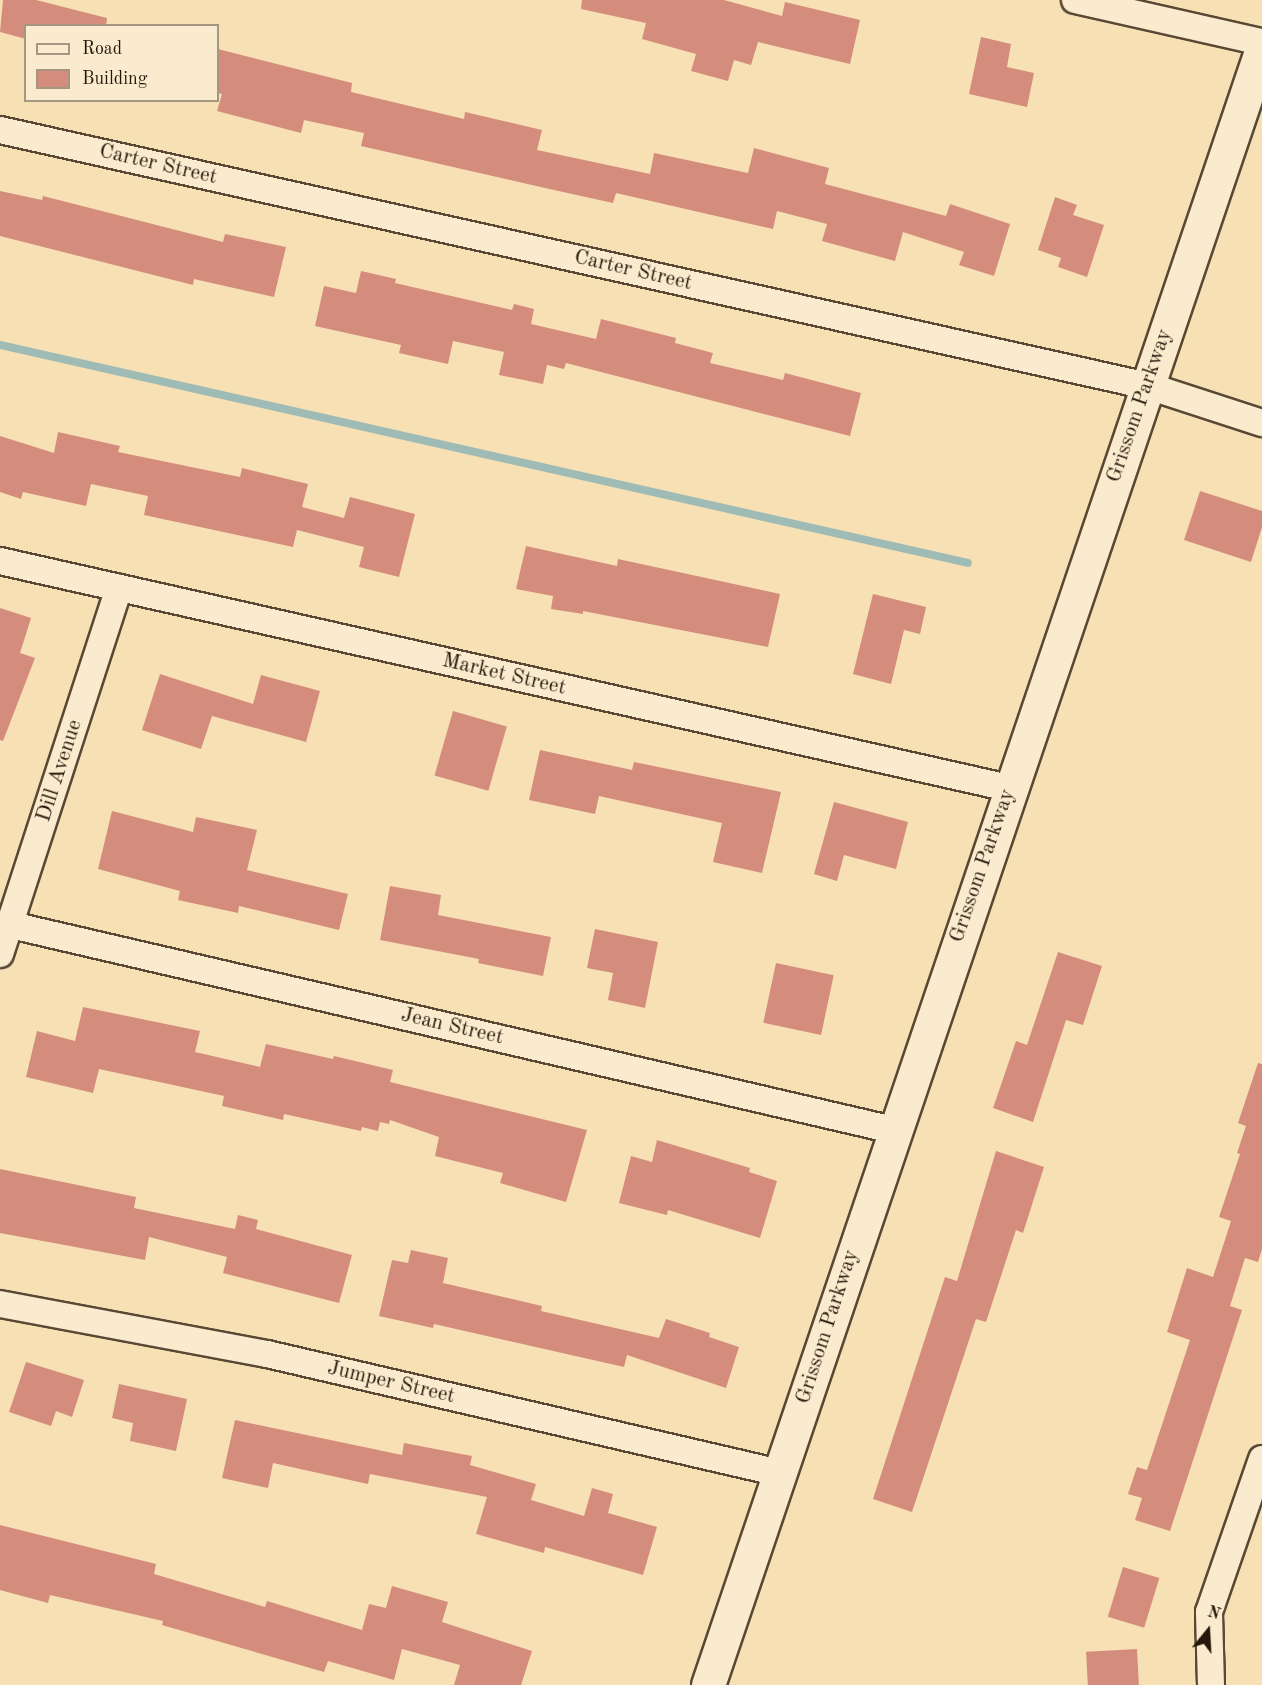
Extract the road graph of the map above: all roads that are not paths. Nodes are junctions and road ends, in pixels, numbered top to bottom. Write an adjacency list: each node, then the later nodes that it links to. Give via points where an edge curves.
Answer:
1 (1075, 0): 2 (street)
2 (1262, 42)
3 (1262, 48): 5 (main road, Grissom Parkway)
4 (0, 130): 5 (street, Carter Street)
5 (1148, 386): 6 (street, Carter Street); 9 (main road, Grissom Parkway)
6 (1262, 423)
7 (0, 561): 8 (street, Market Street)
8 (119, 588): 9 (street, Market Street); 10 (street, Dill Avenue)
9 (1009, 788): 12 (main road, Grissom Parkway)
10 (11, 925): 11 (street, Dill Avenue); 12 (street, Jean Street)
11 (0, 954)
12 (893, 1130): 15 (main road, Grissom Parkway)
13 (0, 1304): 15 (street, Jumper Street, via 267,1354)
14 (1262, 1459): 17 (street, via 1209,1612)
15 (780, 1473): 16 (main road, Grissom Parkway)
16 (708, 1685)
17 (1211, 1685)

